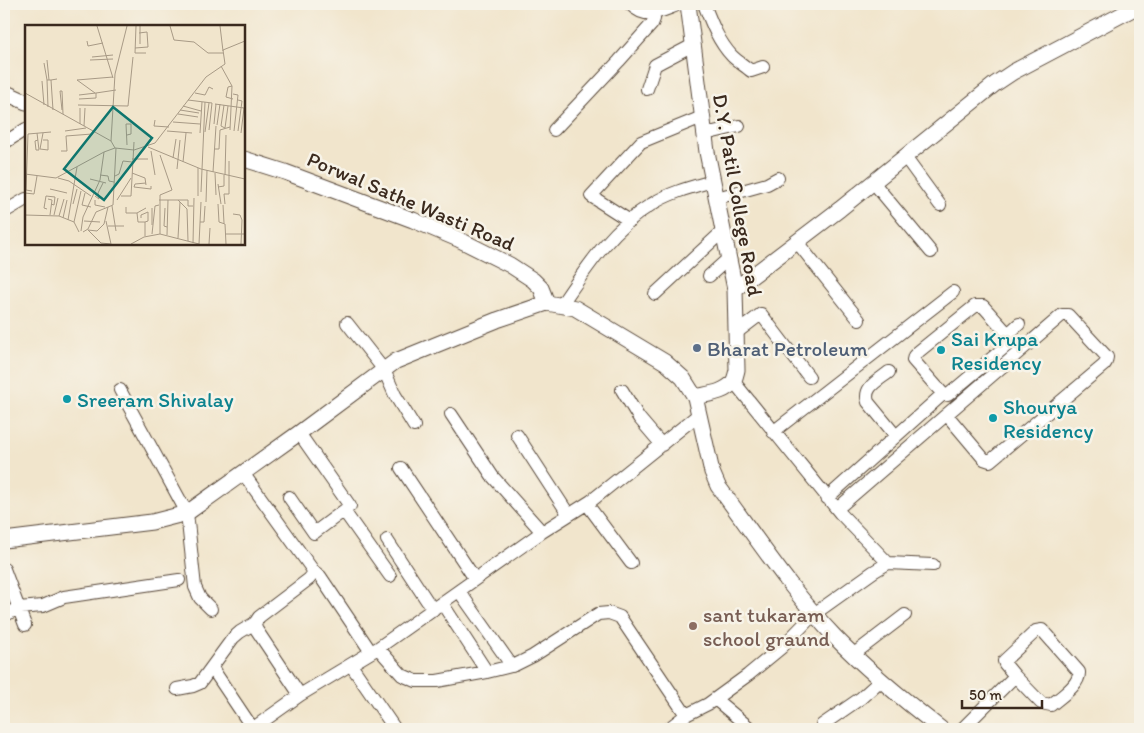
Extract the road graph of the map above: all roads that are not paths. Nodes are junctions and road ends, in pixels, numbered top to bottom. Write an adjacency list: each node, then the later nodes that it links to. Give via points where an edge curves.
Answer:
1 (630, 4): 6 (street, via 637,11)
2 (680, 4): 6 (street)
3 (688, 4): 7 (street, D.Y. Patil College Road)
4 (704, 4): 8 (street, via 712,25 732,56 750,71)
5 (1140, 5): 18 (street, via 1001,80)
6 (653, 14): 15 (street, via 652,24)
7 (693, 45): 9 (street, via 655,65); 12 (street, D.Y. Patil College Road)
8 (763, 67)
9 (647, 89)
10 (4, 92): 11 (street)
11 (25, 102)
12 (702, 117): 16 (street, D.Y. Patil College Road); 27 (street, via 641,142 591,196)
13 (739, 126): 16 (street)
14 (25, 130): 17 (street)
15 (554, 130)
16 (704, 134): 21 (street, D.Y. Patil College Road)
17 (4, 143)
18 (905, 157): 22 (street); 25 (street)
19 (245, 159): 36 (street, Porwal Sathe Wasti Road, via 458,239 533,280)
20 (778, 178): 23 (street, via 768,184)
21 (713, 181): 23 (street, D.Y. Patil College Road); 27 (street, via 680,190 653,203)
22 (873, 182): 29 (street); 30 (street)
23 (716, 198): 28 (street, D.Y. Patil College Road)
24 (25, 200): 26 (street)
25 (940, 204)
26 (4, 212)
27 (630, 221): 36 (street, via 606,243)
28 (723, 231): 31 (street, D.Y. Patil College Road); 35 (street)
29 (797, 242): 33 (street); 37 (street)
30 (931, 252)
31 (729, 258): 32 (street); 33 (street, D.Y. Patil College Road)
32 (709, 276)
33 (736, 289): 40 (street, D.Y. Patil College Road)
34 (953, 292): 54 (street)
35 (655, 294)
36 (554, 304): 42 (street, via 498,320 396,361); 49 (street, via 575,308 665,362 683,378)
37 (859, 320)
38 (347, 322): 42 (street)
39 (1020, 324): 41 (street)
40 (736, 333): 44 (street, via 761,314); 45 (street, D.Y. Patil College Road, via 737,370)
41 (1008, 334): 48 (street, via 1010,342 953,392); 48 (street, via 979,305 918,352 914,360)
42 (384, 370): 53 (street); 55 (street)
43 (889, 372): 57 (street, via 867,390 866,395 868,402)
44 (809, 377)
45 (734, 382): 49 (street, via 727,388); 54 (street)
46 (120, 390): 66 (street)
47 (622, 390): 58 (street)
48 (943, 394): 57 (street)
49 (695, 397): 51 (street)
50 (451, 414): 68 (street, via 492,477)
51 (698, 415): 58 (street); 83 (street, via 718,486)
52 (947, 415): 52 (street, via 984,459 990,461 1104,365 1106,357 1068,315 1062,315); 64 (street)
53 (414, 426)
54 (773, 432): 62 (street)
55 (299, 433): 60 (street); 65 (street, via 350,506)
56 (517, 435): 67 (street)
57 (896, 436): 62 (street)
58 (662, 446): 63 (street)
59 (402, 468): 78 (street)
60 (243, 473): 66 (street); 75 (street)
61 (289, 498): 65 (street, via 314,533)
62 (827, 498): 64 (street)
63 (586, 504): 67 (street); 71 (street)
64 (837, 509): 72 (street)
65 (344, 511): 76 (street)
66 (187, 513): 69 (street, via 152,522); 82 (street, via 195,588)
67 (569, 515): 68 (street)
68 (542, 532): 78 (street)
69 (4, 540)
70 (387, 540): 80 (street)
71 (630, 563)
72 (888, 563): 73 (street); 83 (street)
73 (933, 565)
74 (4, 570): 81 (street)
75 (312, 570): 86 (street, via 309,580); 88 (street, via 320,576)
76 (390, 576)
77 (179, 580): 81 (street, via 64,597 43,606)
78 (475, 580): 79 (street)
79 (460, 591): 80 (street); 91 (street)
80 (437, 606): 88 (street); 93 (street)
81 (18, 608): 85 (street); 87 (street)
82 (211, 609)
83 (814, 614): 89 (street); 98 (street, via 782,647)
84 (905, 615): 89 (street)
85 (4, 616)
86 (255, 623): 92 (street, via 234,638); 97 (street, via 256,630)
87 (25, 625)
88 (375, 650): 90 (street); 93 (street, via 402,675 416,681 437,681)
89 (854, 654): 95 (street)
90 (352, 664): 97 (street); 102 (street)
91 (512, 666): 93 (street); 99 (street, via 598,614 609,612 620,617)
92 (212, 668): 96 (street, via 200,683); 101 (street)
93 (487, 672)
94 (1015, 676): 94 (street, via 1004,661 1038,630 1042,630 1080,672 1076,682 1051,705 1041,703); 106 (street)
95 (881, 680): 100 (street); 105 (street)
96 (177, 689)
97 (300, 695): 101 (street)
98 (715, 699): 99 (street); 104 (street)
99 (686, 715): 103 (street)
100 (822, 725)
101 (253, 729)
102 (395, 729)
103 (668, 729)
104 (751, 729)
105 (940, 729)
106 (962, 729)

